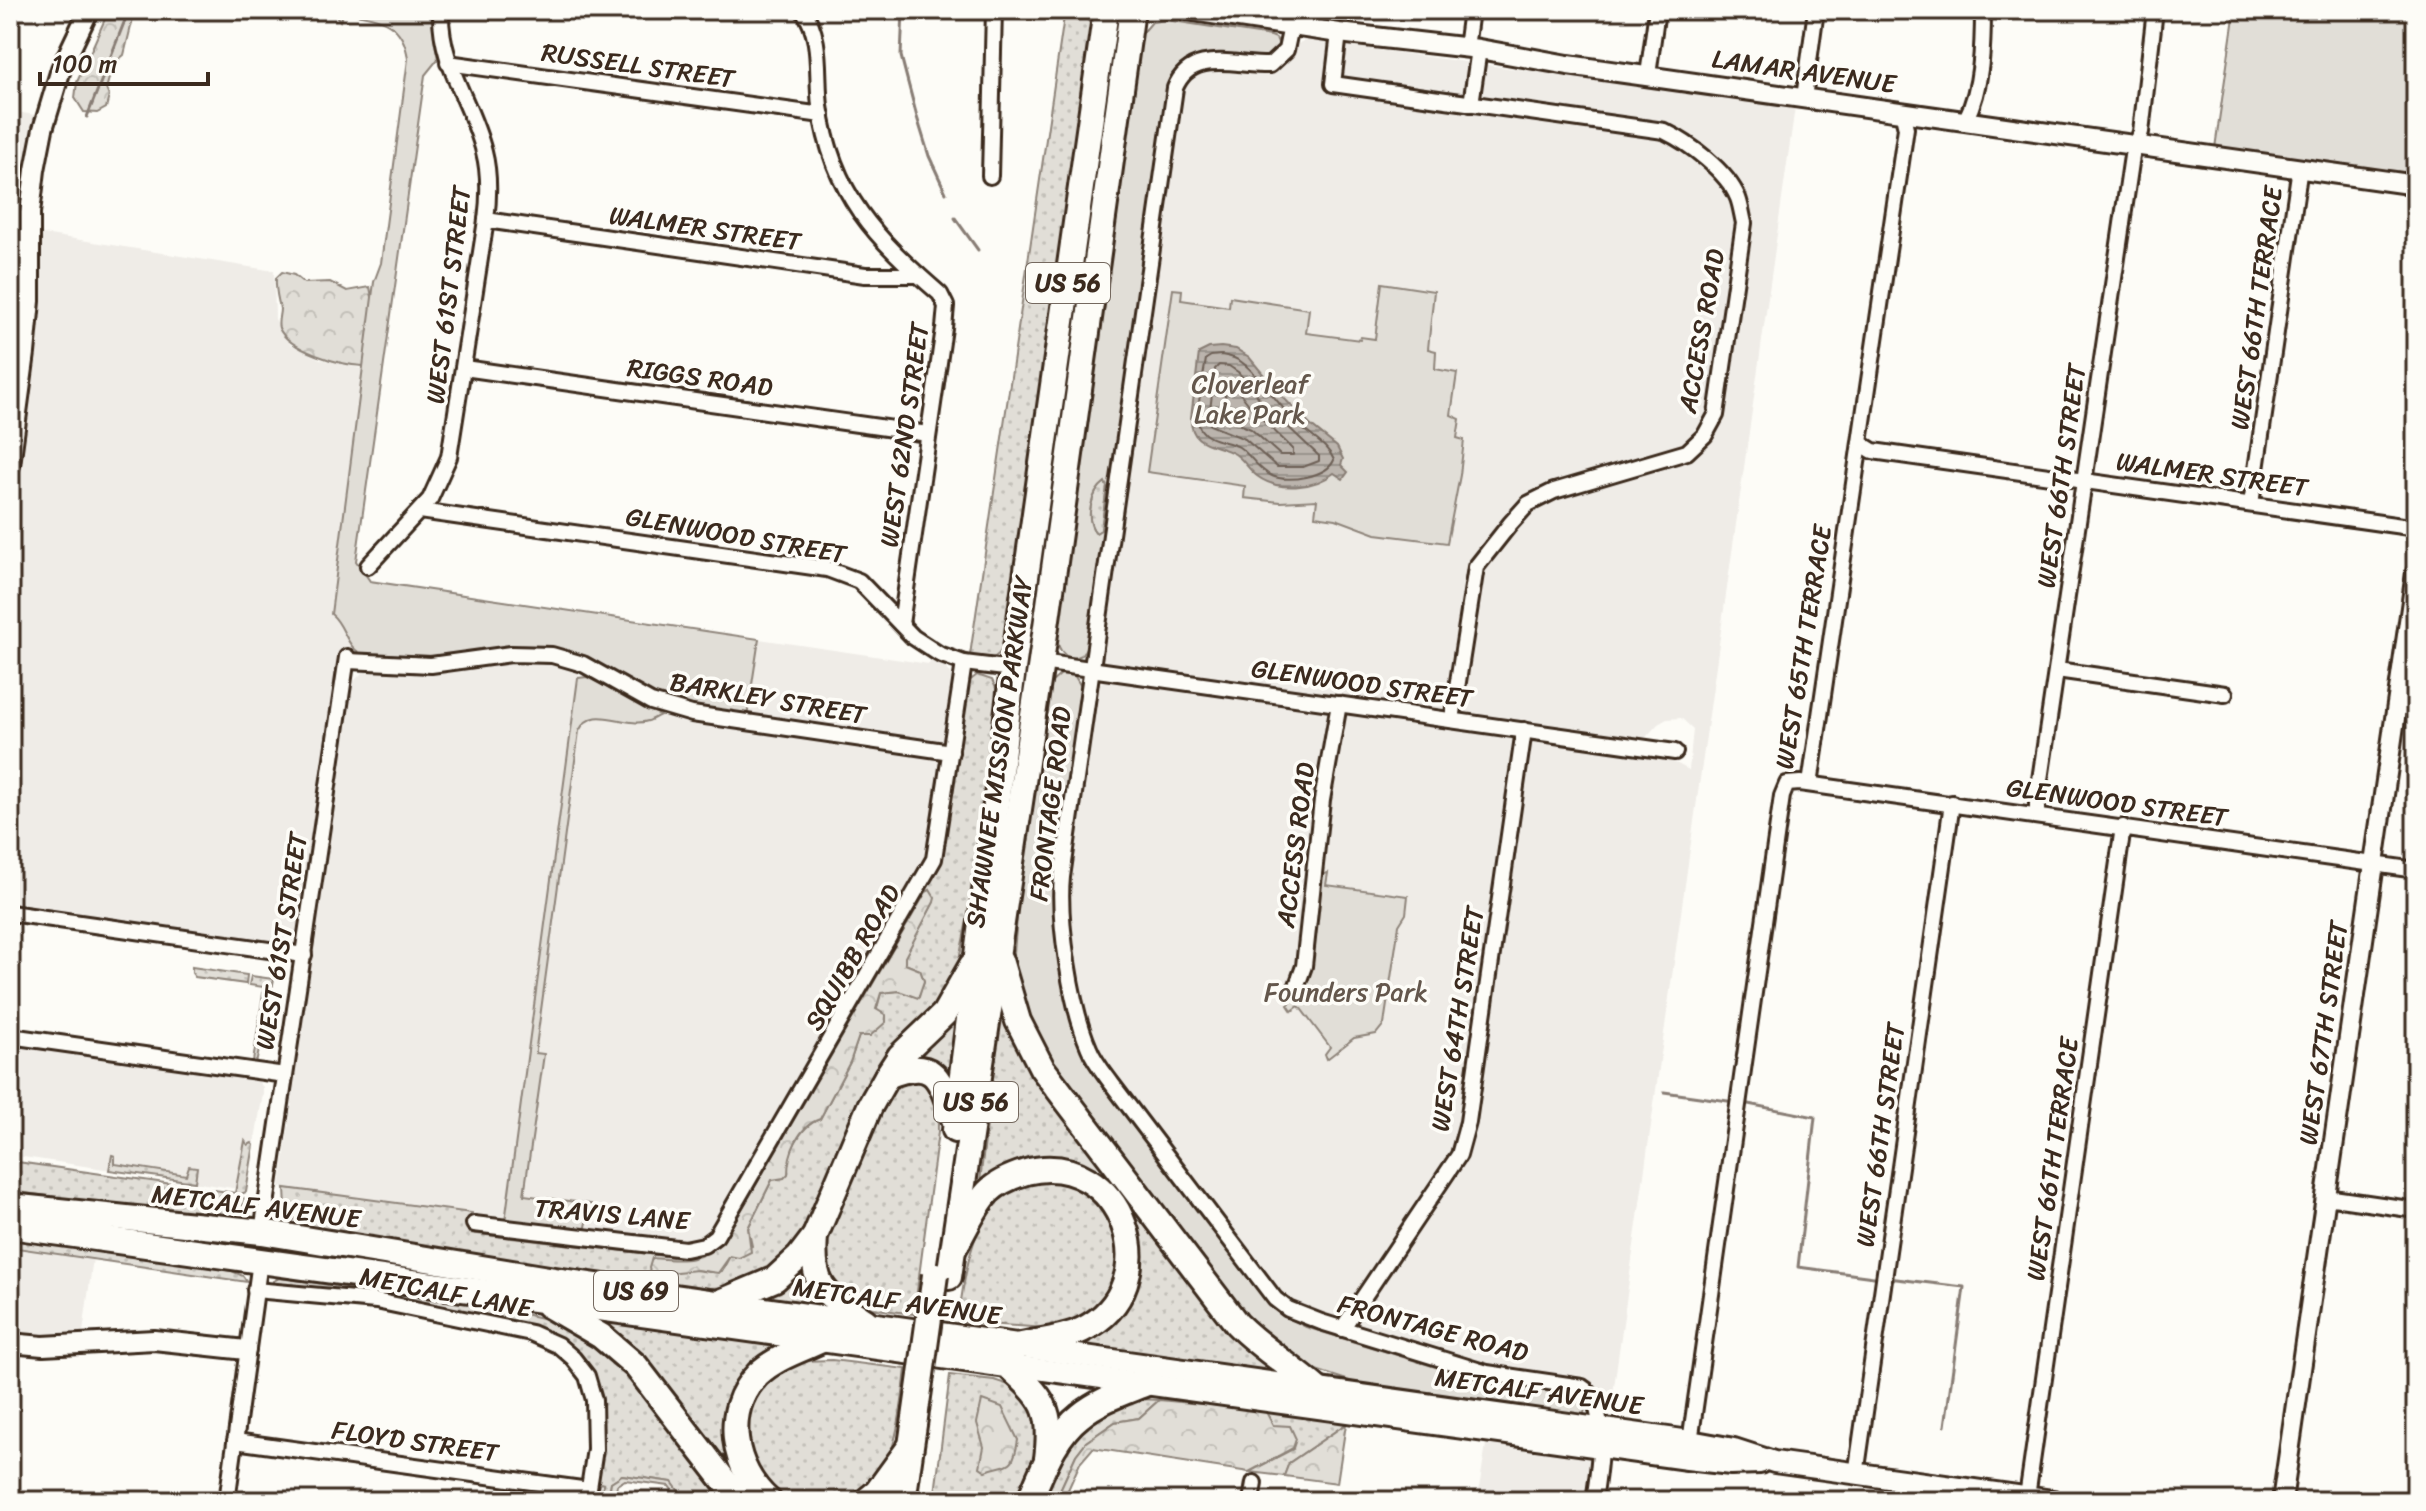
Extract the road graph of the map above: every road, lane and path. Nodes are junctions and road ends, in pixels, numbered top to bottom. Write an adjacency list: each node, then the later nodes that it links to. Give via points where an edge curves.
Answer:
1 (89, 10): 32 (street, via 61,69 35,170 27,340)
2 (441, 10): 16 (street, WEST 61ST STREET)
3 (803, 10): 21 (street, WEST 62ND STREET, via 817,40)
4 (994, 10): 25 (street)
5 (1106, 10): 40 (highway, SHAWNEE MISSION PARKWAY / US 56)
6 (1132, 10): 42 (highway, SHAWNEE MISSION PARKWAY / US 56)
7 (1186, 10): 13 (street, LAMAR AVENUE)
8 (1471, 10): 15 (street)
9 (1657, 10): 17 (street)
10 (1816, 10): 18 (street)
11 (1983, 10): 22 (street, via 1974,104)
12 (2155, 10): 23 (street, WEST 66TH STREET)
13 (1291, 26): 14 (street, LAMAR AVENUE); 44 (street, FRONTAGE ROAD, via 1286,50 1270,65 1201,62 1186,70 1175,88)
14 (1339, 33): 15 (street, LAMAR AVENUE); 19 (street, ACCESS ROAD, via 1333,84)
15 (1473, 48): 17 (street, LAMAR AVENUE); 19 (street)
16 (448, 63): 21 (street, RUSSELL STREET); 27 (street, WEST 61ST STREET, via 484,151)
17 (1648, 75): 18 (street, LAMAR AVENUE)
18 (1804, 98): 20 (street, LAMAR AVENUE)
19 (1471, 104): 50 (street, ACCESS ROAD, via 1664,131 1686,141 1723,175 1737,197 1744,223 1716,415 1705,435 1687,452 1554,491 1528,504 1510,524 1476,567)
20 (1902, 111): 22 (street, LAMAR AVENUE); 31 (street, WEST 65TH TERRACE, via 1906,128)
21 (822, 115): 28 (street, WEST 62ND STREET, via 854,204 887,247)
22 (1966, 119): 23 (street, LAMAR AVENUE)
23 (2137, 144): 24 (street, LAMAR AVENUE); 33 (street, WEST 66TH STREET)
24 (2300, 167): 26 (street, LAMAR AVENUE); 34 (street, WEST 66TH TERRACE)
25 (990, 176)
26 (2416, 185)
27 (486, 220): 28 (street, WALMER STREET, via 865,275); 29 (street, WEST 61ST STREET)
28 (918, 275): 30 (street, WEST 62ND STREET, via 946,306)
29 (464, 368): 30 (street, RIGGS ROAD); 35 (street, WEST 61ST STREET, via 449,457)
30 (928, 434): 39 (street, WEST 62ND STREET)
31 (1860, 443): 33 (street, WALMER STREET, via 1873,451); 54 (street, WEST 65TH TERRACE)
32 (10, 465)
33 (2084, 481): 34 (street, WALMER STREET); 46 (street, WEST 66TH STREET)
34 (2251, 504): 36 (street, WALMER STREET)
35 (420, 511): 37 (street, WEST 61ST STREET); 39 (street, GLENWOOD STREET, via 819,567 859,581)
36 (2416, 528)
37 (368, 566)
38 (2416, 573): 58 (street, WEST 67TH STREET)
39 (901, 624): 43 (street, GLENWOOD STREET, via 930,648)
40 (1019, 628): 42 (highway); 45 (highway, SHAWNEE MISSION PARKWAY / US 56)
41 (347, 659): 52 (street, BARKLEY STREET, via 431,665 506,654 552,655 583,664 651,702 692,714); 62 (street, WEST 61ST STREET)
42 (1041, 662): 44 (street, GLENWOOD STREET); 49 (highway, SHAWNEE MISSION PARKWAY / US 56)
43 (964, 663): 45 (street, GLENWOOD STREET); 52 (street)
44 (1091, 668): 48 (street, GLENWOOD STREET); 85 (street, FRONTAGE ROAD, via 1060,898 1090,1051 1275,1299)
45 (1013, 669): 49 (highway); 61 (highway, SHAWNEE MISSION PARKWAY / US 56)
46 (2057, 670): 47 (street); 56 (street, WEST 66TH STREET)
47 (2225, 694)
48 (1339, 704): 50 (street, GLENWOOD STREET); 63 (street, ACCESS ROAD, via 1322,800 1304,966)
49 (1035, 705): 61 (highway, SHAWNEE MISSION PARKWAY / US 56)
50 (1452, 720): 51 (street, GLENWOOD STREET)
51 (1524, 730): 53 (street, GLENWOOD STREET); 85 (street, WEST 64TH STREET, via 1459,1155)
52 (951, 752): 68 (street, SQUIBB ROAD, via 932,864)
53 (1675, 752)
54 (1810, 784): 55 (street, GLENWOOD STREET); 96 (street, WEST 65TH TERRACE, via 1787,784 1782,796)
55 (1952, 803): 56 (street, GLENWOOD STREET); 98 (street, WEST 66TH STREET)
56 (2037, 815): 57 (street, GLENWOOD STREET)
57 (2123, 827): 58 (street, GLENWOOD STREET); 101 (street, WEST 66TH TERRACE)
58 (2374, 864): 59 (street, GLENWOOD STREET); 69 (street, WEST 67TH STREET)
59 (2416, 870)
60 (10, 913): 62 (street)
61 (988, 953): 66 (highway, via 944,1014); 67 (highway, SHAWNEE MISSION PARKWAY / US 56); 77 (highway, SHAWNEE MISSION PARKWAY / US 56); 91 (highway, via 1042,1068 1237,1324)
62 (304, 955): 65 (street, WEST 61ST STREET)
63 (1295, 991)
64 (10, 1036): 65 (street)
65 (285, 1075): 74 (street, WEST 61ST STREET)
66 (887, 1076): 67 (highway, via 916,1067 930,1072 941,1084); 75 (highway)
67 (956, 1125): 80 (highway, SHAWNEE MISSION PARKWAY / US 56)
68 (754, 1171): 72 (street, TRAVIS LANE, via 719,1232 695,1248)
69 (2326, 1197): 71 (street); 112 (street, WEST 67TH STREET)
70 (10, 1206): 74 (highway, METCALF AVENUE / US 69)
71 (2416, 1210)
72 (474, 1224)
73 (10, 1226): 76 (highway, METCALF AVENUE / US 69)
74 (262, 1232): 76 (highway, via 243,1245); 79 (highway, via 302,1258); 83 (highway, METCALF AVENUE / US 69)
75 (815, 1236): 83 (highway, via 775,1279); 84 (highway, via 814,1270 823,1289)
76 (104, 1239): 78 (highway, METCALF AVENUE / US 69)
77 (953, 1250): 80 (highway, SHAWNEE MISSION PARKWAY / US 56); 89 (highway, US 69, via 988,1192 1034,1170 1073,1174 1116,1207 1130,1248 1128,1275 1118,1297 1103,1316 1081,1330)
78 (260, 1261): 79 (highway, METCALF AVENUE / US 69); 81 (street)
79 (337, 1272): 82 (highway, METCALF AVENUE / US 69)
80 (942, 1276): 92 (highway, SHAWNEE MISSION PARKWAY / US 56)
81 (255, 1290): 88 (street); 100 (street, METCALF LANE, via 376,1301 531,1333 558,1345 587,1376 594,1400 595,1449)
82 (539, 1299): 86 (highway, METCALF AVENUE); 103 (highway, US 69, via 601,1336 636,1366)
83 (718, 1303): 84 (highway, METCALF AVENUE / US 69)
84 (870, 1325): 89 (highway, METCALF AVENUE / US 69)
85 (1342, 1329): 93 (street, FRONTAGE ROAD, via 1487,1373 1582,1387 1594,1398)
86 (824, 1339): 89 (highway, METCALF AVENUE); 104 (highway, via 758,1374 738,1409 740,1461)
87 (10, 1343): 88 (street, via 154,1340)
88 (246, 1350): 94 (street)
89 (1012, 1355): 90 (main road, METCALF AVENUE); 91 (main road, METCALF AVENUE); 97 (highway, via 1045,1406)
90 (1147, 1383): 93 (main road, METCALF AVENUE); 97 (highway, via 1079,1417)
91 (1317, 1389): 93 (main road, METCALF AVENUE)
92 (923, 1411): 95 (highway, SHAWNEE MISSION PARKWAY / US 56); 107 (highway, SHAWNEE MISSION PARKWAY / US 56)
93 (1600, 1438): 96 (main road, METCALF AVENUE); 110 (street)
94 (235, 1441): 100 (street, FLOYD STREET); 102 (street)
95 (911, 1446): 105 (highway); 106 (highway, SHAWNEE MISSION PARKWAY / US 56)
96 (1689, 1450): 98 (main road, METCALF AVENUE, via 1734,1449 1774,1462)
97 (1047, 1459): 108 (highway)
98 (1856, 1475): 101 (main road, METCALF AVENUE)
99 (1254, 1483): 109 (street)
100 (588, 1496)
101 (2027, 1497): 111 (main road, METCALF AVENUE)
102 (227, 1501)
103 (740, 1501)
104 (769, 1501)
105 (866, 1501)
106 (903, 1501)
107 (918, 1501)
108 (1029, 1501)
109 (1251, 1501)
110 (1594, 1501)
111 (2053, 1501)
112 (2282, 1501)

